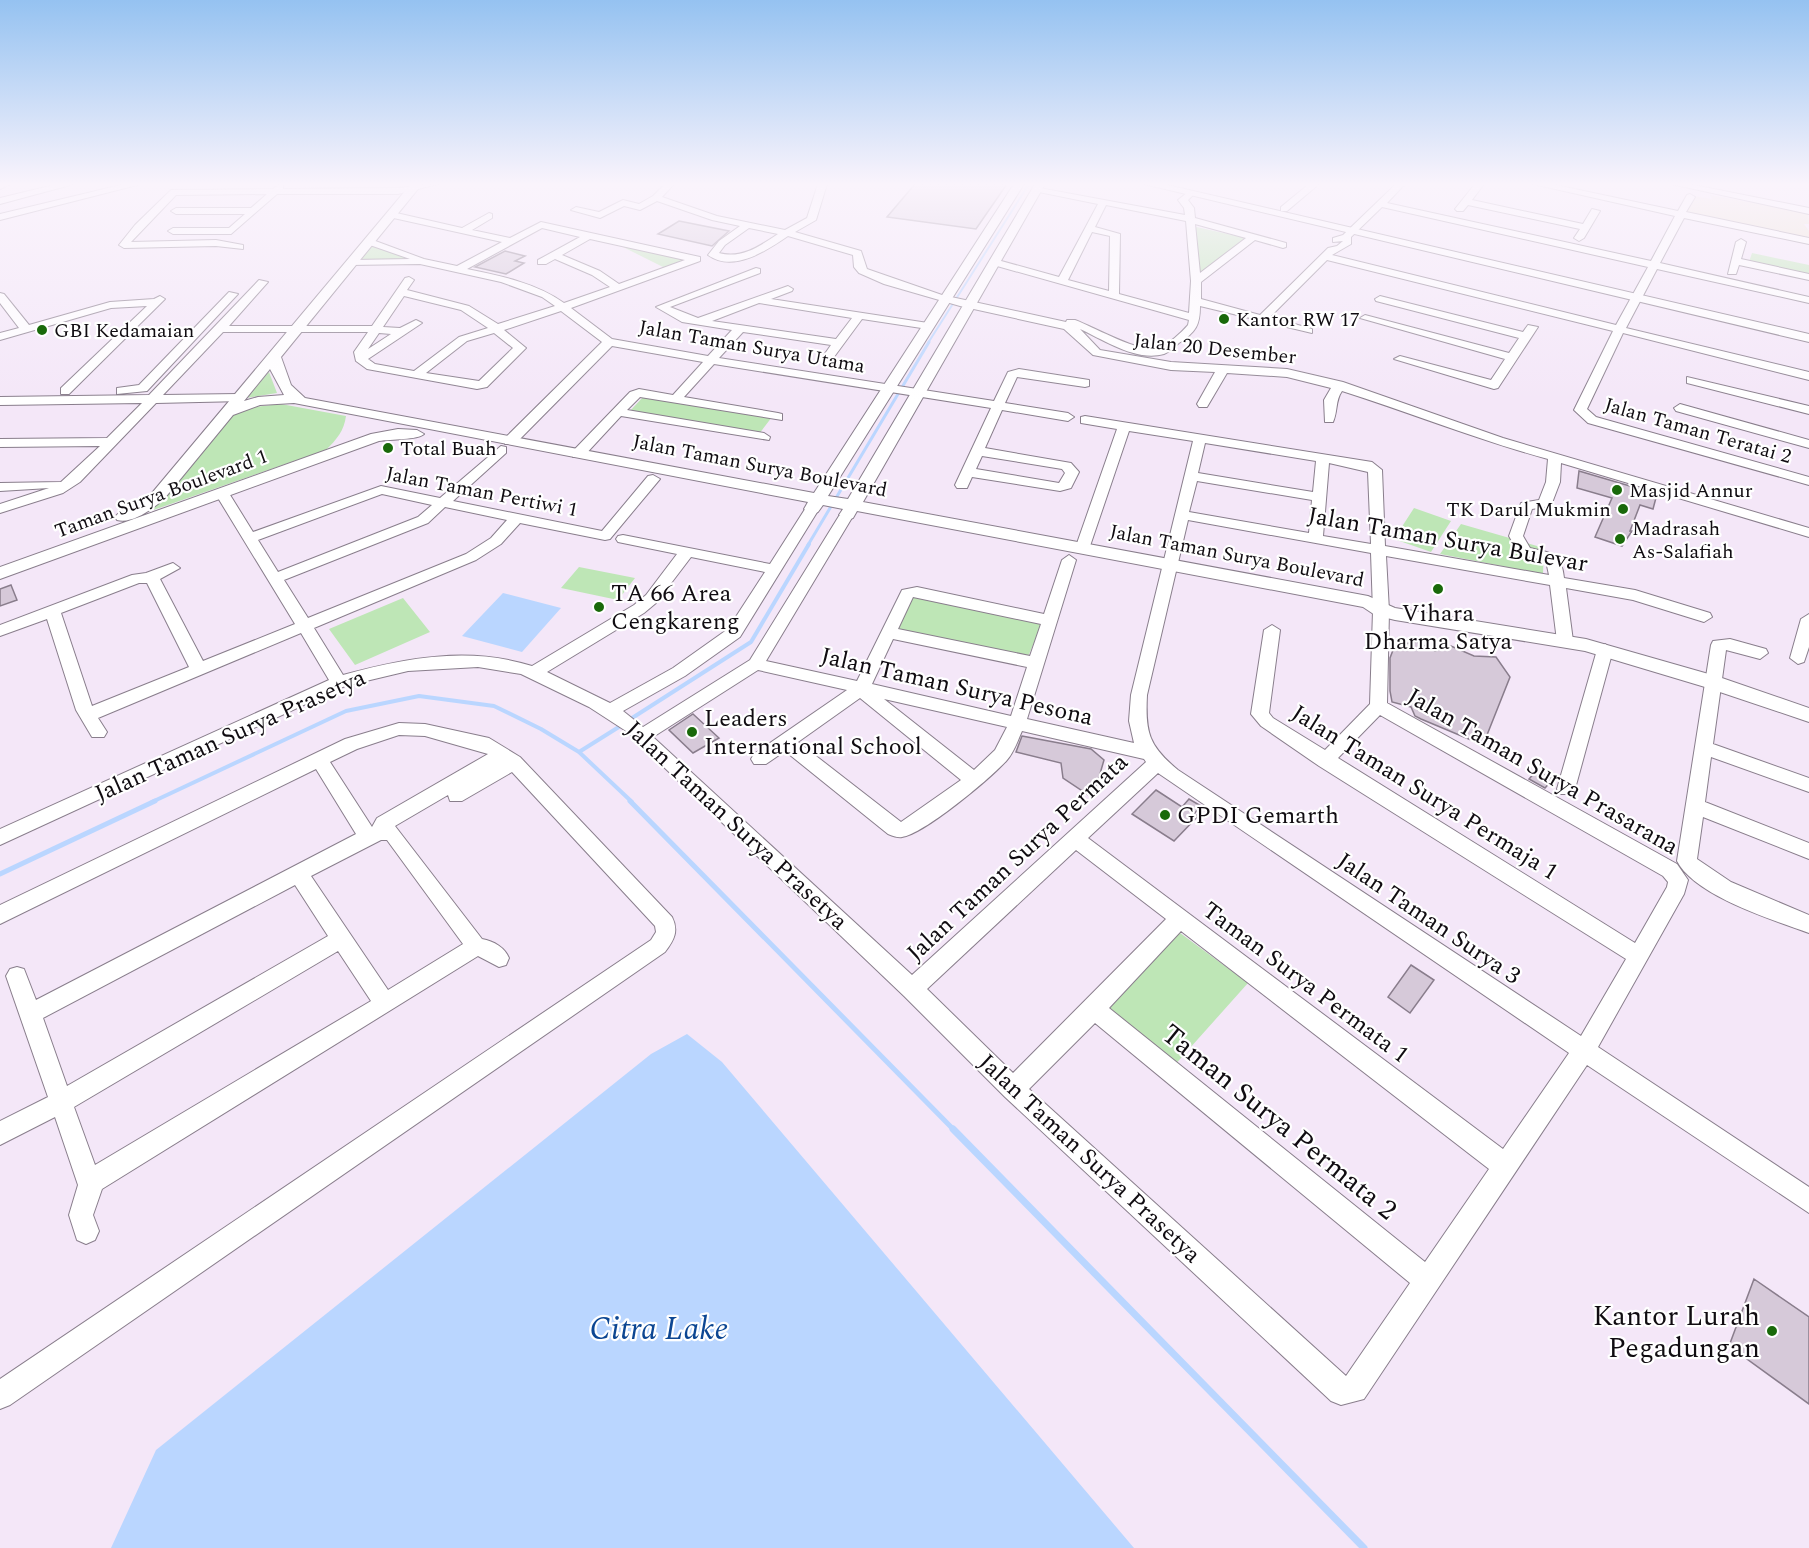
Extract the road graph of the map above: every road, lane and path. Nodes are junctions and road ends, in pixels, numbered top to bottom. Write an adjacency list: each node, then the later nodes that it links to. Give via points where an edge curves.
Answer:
1 (358, 256): 27 (street)
2 (418, 256): 23 (street, Jalan Taman Surya Utama)
3 (482, 256): 29 (street)
4 (553, 256): 25 (street)
5 (558, 256): 38 (street)
6 (642, 256): 30 (street)
7 (689, 256): 30 (street, via 696,260)
8 (719, 256): 9 (street, via 737,260)
9 (747, 256)
10 (859, 256): 48 (street, Jalan 20 Desember, via 863,271)
11 (975, 256): 48 (street)
12 (997, 256): 26 (street)
13 (1074, 256): 34 (street)
14 (1114, 256): 43 (street)
15 (1194, 256): 35 (street)
16 (1228, 256): 35 (street)
17 (1326, 256): 55 (street)
18 (1335, 256): 39 (street)
19 (1460, 256): 45 (street)
20 (1608, 256): 28 (street)
21 (1659, 256): 28 (street)
22 (1737, 256): 24 (street)
23 (420, 261): 27 (street, Jalan Taman Surya Utama); 29 (street, Jalan Taman Surya Utama)
24 (1735, 261): 32 (street); 37 (street)
25 (542, 262)
26 (994, 262): 34 (street); 49 (street)
27 (353, 263): 63 (street)
28 (1654, 267): 37 (street); 45 (street)
29 (459, 269): 51 (street, Jalan Taman Surya Utama, via 527,287)
30 (665, 270): 38 (street)
31 (756, 272): 57 (street, via 661,306 686,320)
32 (1809, 277)
33 (410, 280): 41 (street)
34 (1063, 280): 43 (street)
35 (1196, 281): 50 (street)
36 (263, 282): 60 (street)
37 (1729, 283): 47 (street)
38 (617, 287): 51 (street)
39 (1390, 287): 66 (street); 76 (street, via 1528,332); 76 (street, via 1362,321)
40 (788, 289): 46 (street)
41 (401, 292): 64 (street); 65 (street, via 465,308)
42 (233, 294): 62 (street, via 143,388 65,391 160,299 110,305)
43 (1114, 294): 56 (street)
44 (0, 296): 52 (street)
45 (1638, 296): 66 (street); 69 (street); 71 (street)
46 (759, 300): 54 (street); 57 (street)
47 (1809, 300)
48 (947, 301): 49 (street, Jalan 20 Desember); 59 (street)
49 (969, 301): 56 (street, via 1088,327 1109,339 1152,351 1166,349 1188,333); 80 (street, Jalan 20 Desember, via 1067,326 1081,334 1089,349 1097,353 1171,366); 89 (street)
50 (1195, 301): 55 (street); 56 (street)
51 (564, 307): 65 (street); 72 (street, Jalan Taman Surya Utama)
52 (14, 311): 53 (street); 62 (street)
53 (0, 315)
54 (860, 315): 59 (street); 73 (street)
55 (1264, 317): 67 (street)
56 (1194, 318)
57 (699, 322): 61 (street)
58 (416, 323): 68 (street)
59 (928, 326): 88 (street)
60 (221, 328): 63 (street); 93 (street)
61 (740, 328): 73 (street); 79 (street)
62 (26, 329): 70 (street)
63 (299, 329): 64 (street); 75 (street)
64 (375, 329): 68 (street); 77 (street, via 360,352)
65 (496, 329): 81 (street, via 456,343); 85 (street, via 520,348)
66 (1619, 330): 82 (street); 107 (street, Jalan Taman Teratai 2, via 1580,410 1592,420)
67 (1308, 331)
68 (402, 333): 77 (street)
69 (1809, 333)
70 (0, 337)
71 (1809, 338)
72 (609, 342): 79 (street, Jalan Taman Surya Utama); 111 (street, Jalan Taman Surya Utama)
73 (838, 343): 74 (street)
74 (830, 355)
75 (274, 357): 90 (street); 91 (street, via 279,377)
76 (1511, 357): 78 (street, via 1493,385)
77 (360, 359): 81 (street, via 371,367)
78 (1400, 359)
79 (710, 360): 88 (street, Jalan Taman Surya Utama); 92 (street)
80 (1223, 369): 84 (street, Jalan 20 Desember, via 1287,373); 95 (street)
81 (415, 376): 85 (street)
82 (1809, 376)
83 (1085, 383): 96 (street, via 1014,373)
84 (1339, 385): 102 (street, via 1330,400); 117 (street, Jalan 20 Desember)
85 (477, 386): 86 (street)
86 (498, 389)
87 (1687, 389): 97 (street); 107 (street); 110 (street)
88 (891, 390): 89 (street, Jalan Taman Surya Utama); 127 (street)
89 (915, 394): 96 (street, Jalan Taman Surya Utama); 129 (street)
90 (239, 398): 93 (street); 100 (street)
91 (295, 399): 98 (street, Jalan Taman Surya Boulevard); 100 (street, Jalan Taman Surya Boulevard, via 258,401)
92 (676, 399): 99 (street, via 638,392); 105 (street, via 781,413)
93 (150, 400): 94 (street); 108 (street)
94 (0, 402)
95 (1203, 404)
96 (1000, 406): 101 (street, Jalan Taman Surya Utama); 113 (street)
97 (1809, 410)
98 (354, 412): 111 (street, Jalan Taman Surya Boulevard); 112 (street, via 354,432)
99 (619, 412): 105 (street); 115 (street)
100 (225, 414): 119 (street, Taman Surya Boulevard 1)
101 (1068, 417)
102 (1329, 419)
103 (1085, 420): 104 (street)
104 (1124, 426): 106 (street); 138 (street)
105 (764, 437): 114 (street)
106 (1200, 438): 116 (street); 118 (street)
107 (1667, 441): 121 (street, Jalan Taman Teratai 2)
108 (108, 442): 109 (street); 122 (street)
109 (0, 443)
110 (1809, 444)
111 (505, 445): 112 (street, Jalan Taman Surya Boulevard, via 398,433); 115 (street, Jalan Taman Surya Boulevard); 120 (street, Jalan Taman Surya Boulevard); 126 (street, Jalan Taman Surya Utama)
112 (336, 451): 124 (street, Taman Surya Boulevard 1)
113 (977, 452): 113 (street, via 1066,466 1072,472 1066,485 1060,487 965,478)
114 (754, 453)
115 (578, 454): 127 (street, Jalan Taman Surya Boulevard)
116 (1323, 458): 125 (street); 136 (street, via 1367,465 1375,470)
117 (1555, 458): 132 (street, Jalan 20 Desember); 146 (street, via 1553,482 1545,503 1526,506 1516,536 1524,551 1555,562)
118 (1191, 476): 125 (street); 130 (street)
119 (172, 478): 124 (street, via 178,494); 139 (street, Taman Surya Boulevard 1, via 135,513)
120 (653, 479): 127 (street, Jalan Taman Surya Boulevard); 131 (street, Jalan Taman Pertiwi 1, via 605,536)
121 (1809, 481)
122 (70, 483): 123 (street); 128 (street)
123 (0, 487)
124 (216, 496): 133 (street); 143 (street, Taman Surya Boulevard 1)
125 (1319, 497): 134 (street)
126 (444, 503): 131 (street, Jalan Taman Pertiwi 1); 133 (street, Jalan Taman Pertiwi 1, via 381,490); 145 (street, Jalan Taman Surya Utama, via 423,520)
127 (819, 505): 129 (street, Jalan Taman Surya Boulevard); 141 (street)
128 (1, 507)
129 (846, 509): 138 (street, Jalan Taman Surya Boulevard); 161 (street)
130 (1182, 515): 134 (street, Jalan Taman Surya Bulevar); 142 (street)
131 (516, 519): 152 (street, via 496,542 471,557)
132 (1809, 533)
133 (251, 538): 145 (street)
134 (1316, 538): 136 (street, Jalan Taman Surya Bulevar)
135 (623, 539): 137 (street)
136 (1377, 549): 146 (street, Jalan Taman Surya Bulevar); 148 (street)
137 (687, 552): 141 (street); 163 (street, via 639,609)
138 (1076, 554): 142 (street, Jalan Taman Surya Boulevard); 151 (street)
139 (0, 561)
140 (173, 568): 144 (street)
141 (772, 569): 168 (street, via 734,633)
142 (1169, 572): 148 (street, Jalan Taman Surya Boulevard, via 1368,602); 177 (street, via 1139,695 1137,727)
143 (0, 573)
144 (148, 578): 147 (street, via 137,578); 162 (street, via 153,580)
145 (276, 578): 152 (street)
146 (1555, 580): 149 (street, Jalan Taman Surya Bulevar, via 1635,595); 156 (street)
147 (52, 611): 154 (street); 169 (street)
148 (1381, 611): 156 (street, Jalan Taman Surya Boulevard); 167 (street)
149 (1704, 617)
150 (1809, 619): 159 (street)
151 (1050, 621): 155 (street, via 912,590); 160 (street)
152 (306, 625): 162 (street); 164 (street)
153 (1272, 630): 180 (street, Jalan Taman Surya Permaja 1, via 1260,714)
154 (0, 631)
155 (887, 632): 160 (street); 166 (street)
156 (1564, 641): 157 (street, Jalan Taman Surya Boulevard)
157 (1605, 650): 165 (street, Jalan Taman Surya Boulevard); 183 (street)
158 (1760, 653): 165 (street, via 1722,644)
159 (1798, 658)
160 (1036, 663): 171 (street)
161 (756, 664): 166 (street, Jalan Taman Surya Pesona); 173 (street)
162 (199, 670): 169 (street)
163 (533, 673): 164 (street, Jalan Taman Surya Prasetya, via 497,663 421,663); 168 (street, Jalan Taman Surya Prasetya)
164 (339, 682): 186 (street, Jalan Taman Surya Prasetya)
165 (1712, 682): 170 (street, Jalan Taman Surya Boulevard); 175 (street)
166 (861, 689): 171 (street, Jalan Taman Surya Pesona); 174 (street); 181 (street)
167 (1378, 706): 180 (street); 195 (street, Jalan Taman Surya Prasarana, via 1670,870 1678,880 1677,888)
168 (615, 712): 173 (street, Jalan Taman Surya Prasetya)
169 (90, 714): 172 (street)
170 (1809, 715)
171 (1017, 724): 177 (street, Jalan Taman Surya Pesona); 181 (street, via 1002,754)
172 (98, 732)
173 (637, 732): 198 (street, Jalan Taman Surya Prasetya)
174 (786, 742): 178 (street); 181 (street, via 893,834 912,825)
175 (1703, 747): 182 (street); 184 (street)
176 (508, 758): 179 (street, via 489,745 425,730 399,729 371,736); 185 (street); 212 (street, via 665,923 666,934 658,946)
177 (1153, 758): 187 (street, Jalan Taman Surya Permata); 202 (street, Jalan Taman Surya 3)
178 (760, 759)
179 (320, 760): 185 (street); 190 (street)
180 (1325, 761): 195 (street, Jalan Taman Surya Permaja 1)
181 (974, 780)
182 (1809, 785)
183 (1566, 789)
184 (1695, 806): 188 (street); 192 (street, via 1689,866 1718,885)
185 (380, 834): 189 (street); 194 (street, via 472,938)
186 (0, 837)
187 (1076, 839): 191 (street, Taman Surya Permata 1); 198 (street, Jalan Taman Surya Permata)
188 (1809, 851)
189 (299, 875): 193 (street); 201 (street)
190 (0, 915)
191 (1179, 920): 200 (street); 206 (street, Taman Surya Permata 1)
192 (1809, 924)
193 (342, 938): 199 (street); 204 (street)
194 (474, 947): 196 (street, via 485,948); 199 (street)
195 (1637, 955): 202 (street, Jalan Taman Surya Prasarana)
196 (499, 958)
197 (17, 976): 201 (street)
198 (912, 989): 203 (street, Jalan Taman Surya Prasetya)
199 (385, 1004): 207 (street)
200 (1094, 1009): 203 (street); 210 (street, Taman Surya Permata 2)
201 (32, 1013): 204 (street)
202 (1586, 1047): 206 (street, Jalan Taman Surya Prasarana); 208 (street, Jalan Taman Surya 3, via 1607,1067)
203 (1013, 1089): 211 (street, Jalan Taman Surya Prasetya)
204 (63, 1101): 205 (street); 207 (street, via 88,1179)
205 (4, 1134)
206 (1505, 1166): 210 (street, Jalan Taman Surya Prasarana)
207 (92, 1181): 209 (street, via 81,1215)
208 (1809, 1201)
209 (86, 1231)
210 (1428, 1281): 211 (street, Jalan Taman Surya Prasarana, via 1354,1389)
211 (1341, 1390)
212 (0, 1395)

